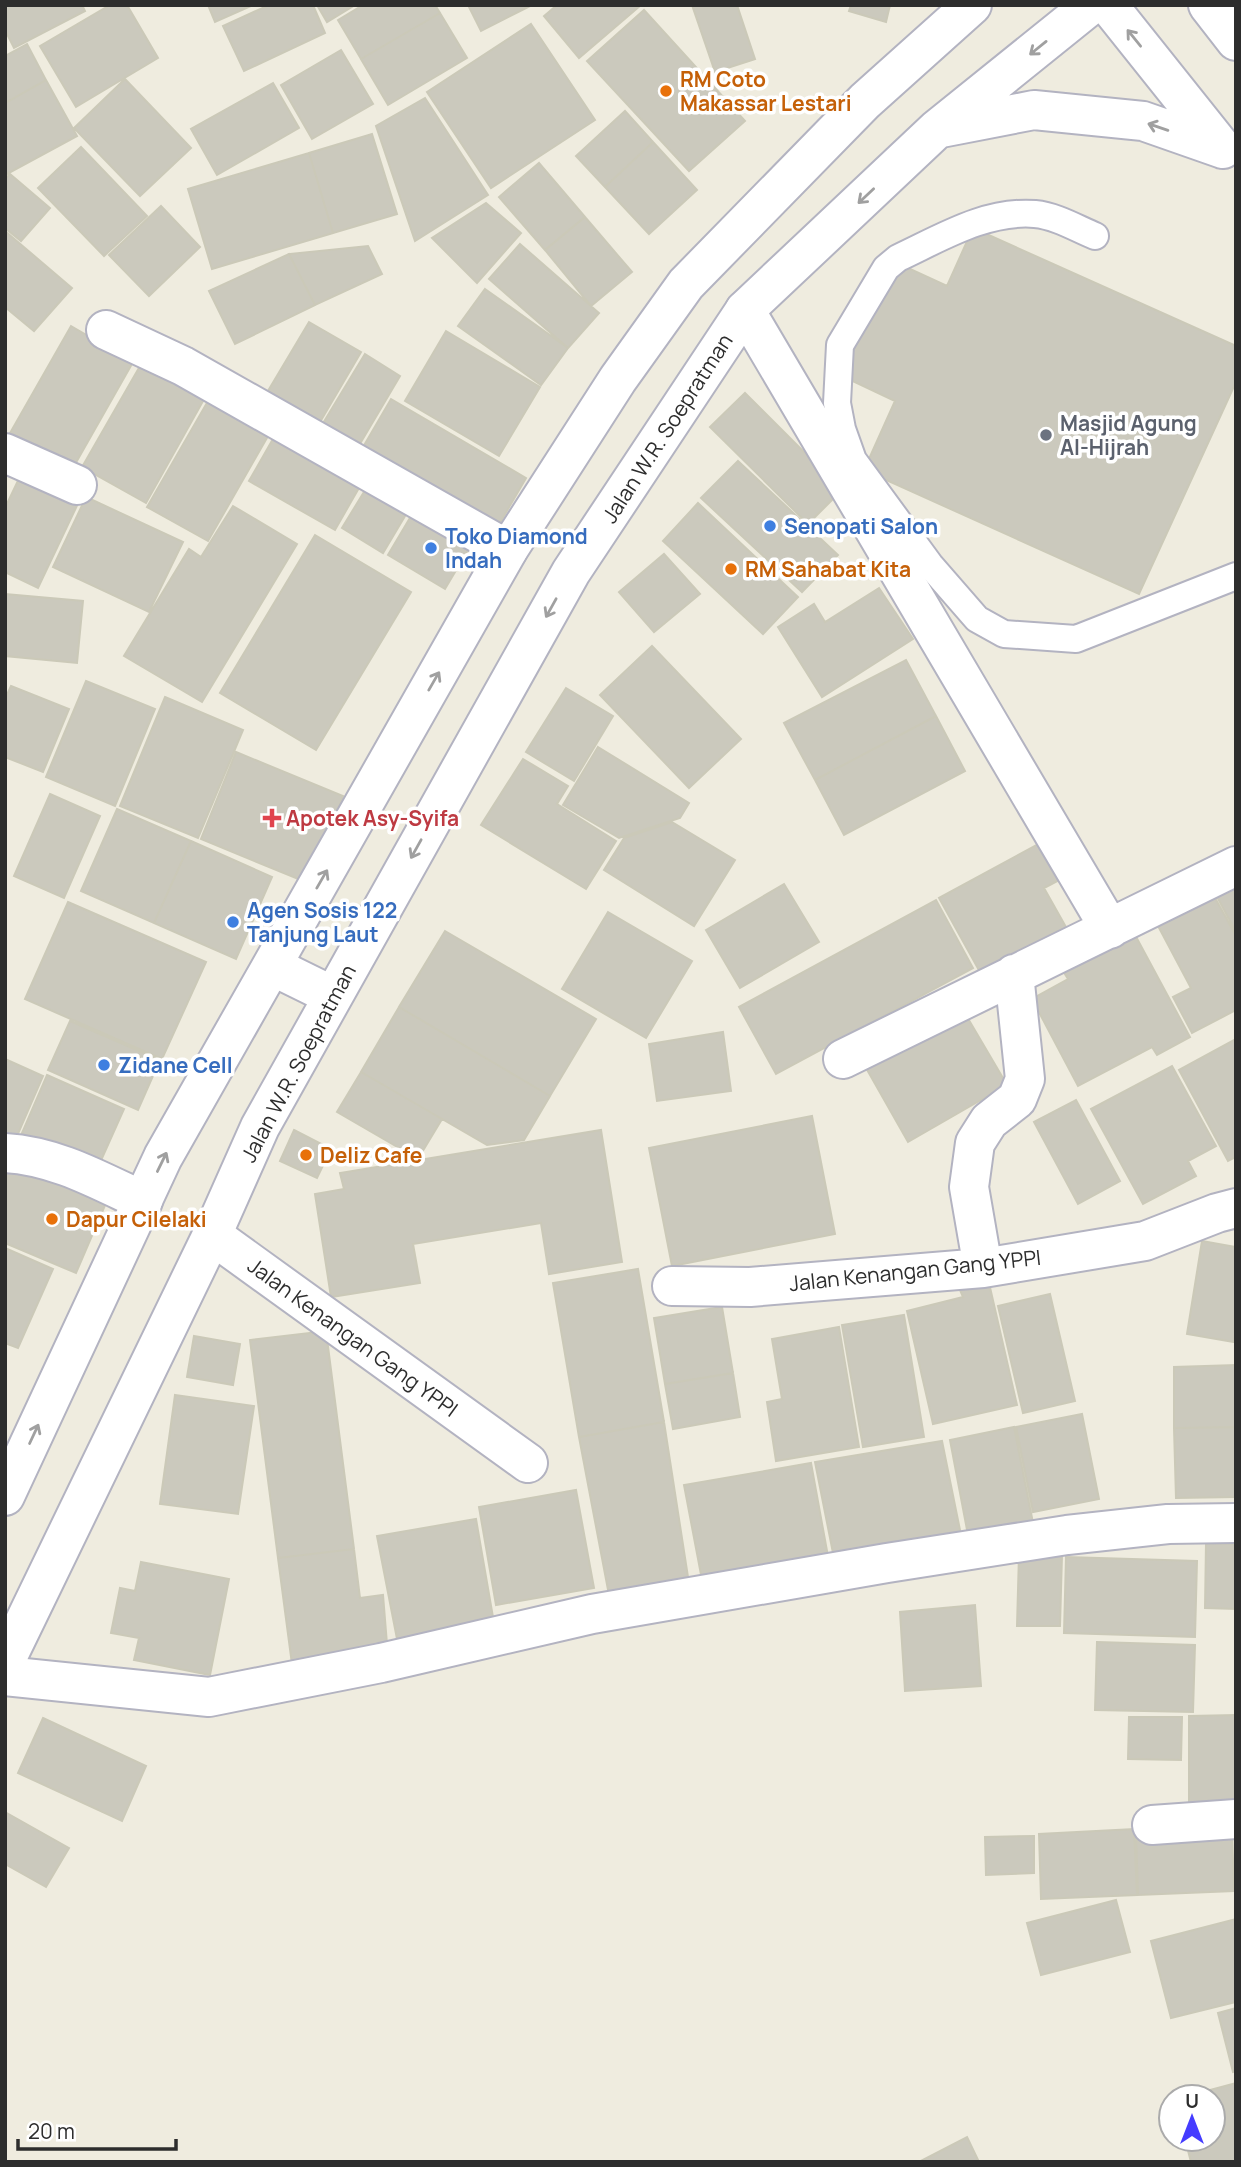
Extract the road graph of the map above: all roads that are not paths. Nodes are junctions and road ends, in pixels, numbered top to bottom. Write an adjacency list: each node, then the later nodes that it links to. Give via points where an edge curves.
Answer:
1 (972, 5): 13 (street, via 865,101 686,284 618,379)
2 (1091, 5): 6 (street, Jalan W.R. Soepratman, one-way to 6)
3 (1108, 5): 7 (street, one-way to 3)
4 (1208, 5): 5 (street)
5 (1236, 41)
6 (937, 129): 7 (street, one-way to 6, via 1143,121 1034,110); 9 (street, Jalan W.R. Soepratman, one-way to 9)
7 (1229, 159)
8 (1095, 236): 14 (lane, via 1057,219 1008,214 985,219 898,258 886,268 840,345 837,403 853,460 964,606 1004,634 1076,639)
9 (745, 310): 16 (street); 19 (street, Jalan W.R. Soepratman, one-way to 19, via 571,572)
10 (106, 330): 13 (street, via 183,366)
11 (5, 453): 12 (street)
12 (77, 485)
13 (508, 550): 17 (street, one-way to 13)
14 (1236, 576)
15 (1236, 866): 16 (street)
16 (1110, 929): 18 (street)
17 (272, 966): 19 (street); 22 (street, one-way to 17, via 163,1157)
18 (1014, 974): 20 (street); 25 (street, via 1025,1079 1017,1099 989,1121 975,1143 969,1187)
19 (333, 996): 24 (street, Jalan W.R. Soepratman, via 260,1127)
20 (843, 1059)
21 (5, 1153): 22 (street, via 66,1164)
22 (143, 1201): 28 (street, one-way to 22)
23 (1236, 1208): 25 (street, Jalan Kenangan Gang YPPI, via 1144,1241)
24 (212, 1235): 27 (street, Jalan Kenangan Gang YPPI); 30 (street, Jalan W.R. Soepratman)
25 (983, 1268): 26 (street, Jalan Kenangan Gang YPPI, via 750,1287)
26 (671, 1286)
27 (528, 1463)
28 (5, 1496)
29 (1236, 1523): 31 (street, via 1130,1528 887,1563 592,1614 209,1697)
30 (5, 1662)
31 (5, 1676)
32 (1236, 1819): 33 (street)
33 (1152, 1825)

